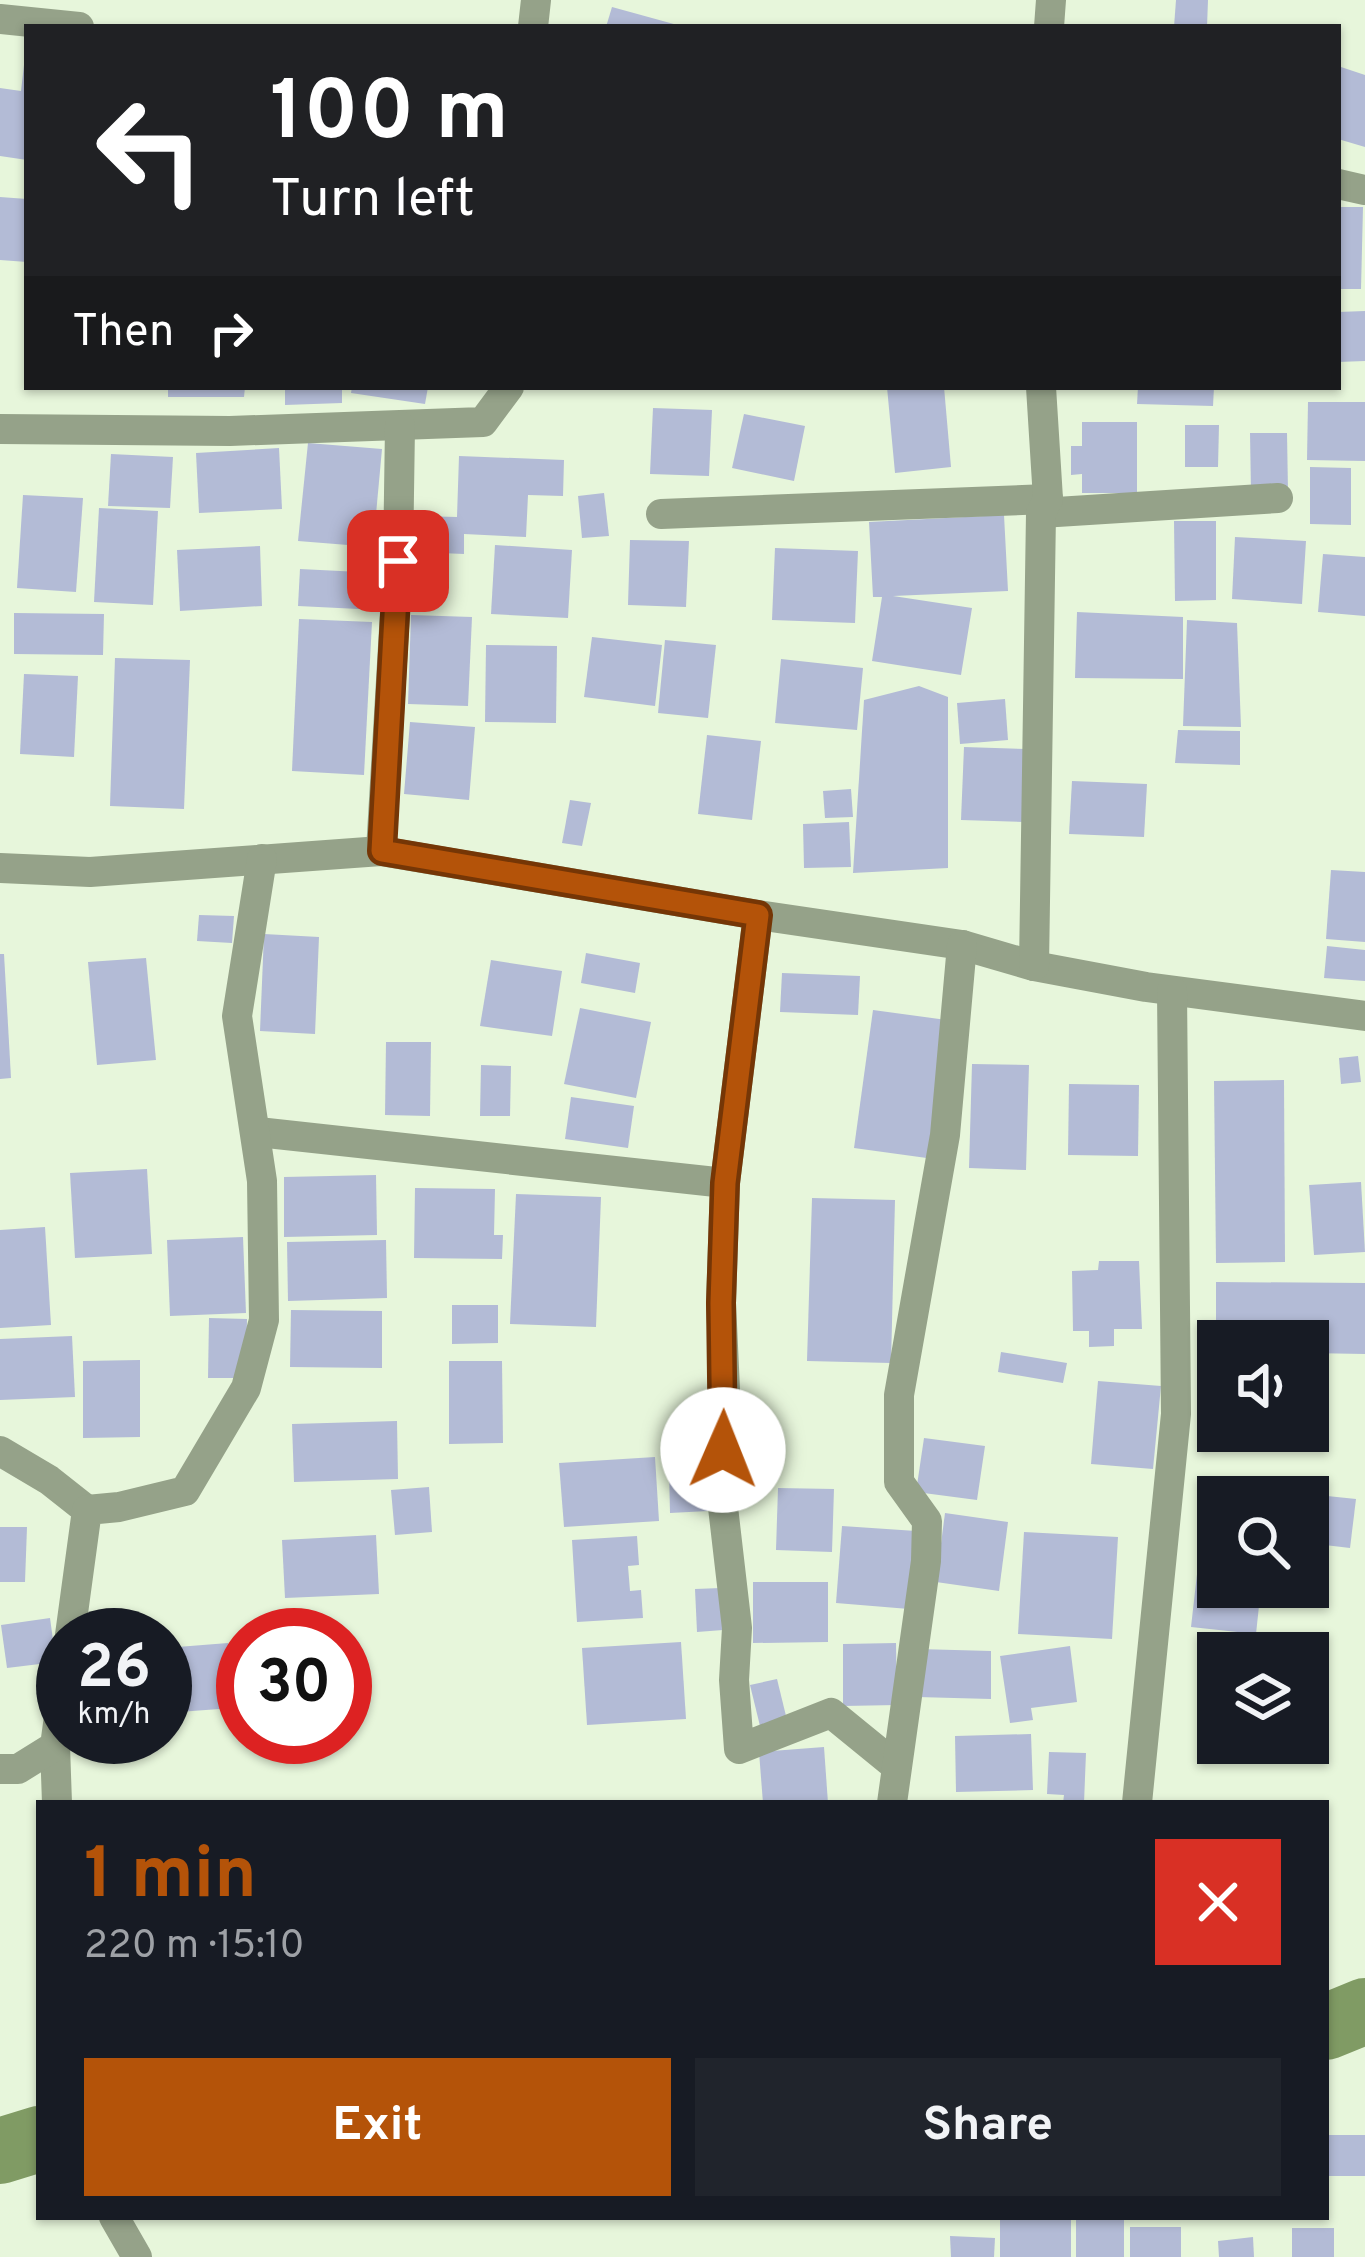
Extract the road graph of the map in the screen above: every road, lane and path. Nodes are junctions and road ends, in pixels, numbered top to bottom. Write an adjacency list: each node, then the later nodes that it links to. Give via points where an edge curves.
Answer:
1 (0, 19): 2 (street)
2 (49, 24)
3 (507, 390): 5 (street, via 483,422)
4 (1041, 390): 8 (street)
5 (400, 426): 6 (street); 10 (street)
6 (0, 429)
7 (1278, 498): 8 (street)
8 (1044, 506): 9 (street); 15 (street)
9 (661, 514)
10 (382, 851): 11 (street); 13 (street)
11 (262, 859): 12 (street, via 90,872); 18 (street, via 237,1016)
12 (0, 868)
13 (758, 915): 14 (street); 19 (street)
14 (962, 945): 15 (street); 25 (street, via 945,1135 899,1395 899,1482 927,1521)
15 (1034, 966): 16 (street)
16 (1172, 991): 17 (street); 29 (street, via 1176,1414)
17 (1365, 1016)
18 (258, 1132): 19 (street); 21 (street, via 264,1320 246,1388 184,1491)
19 (725, 1183): 25 (street, via 721,1490 737,1628 739,1750 831,1713)
20 (0, 1451): 21 (street)
21 (87, 1510): 22 (street)
22 (74, 1608)
23 (36, 1758): 26 (street)
24 (56, 1764): 27 (street)
25 (896, 1766): 28 (street)
26 (0, 1769)
27 (57, 1800)
28 (892, 1800)
29 (1137, 1800)
30 (116, 2220): 31 (street)
31 (137, 2257)

